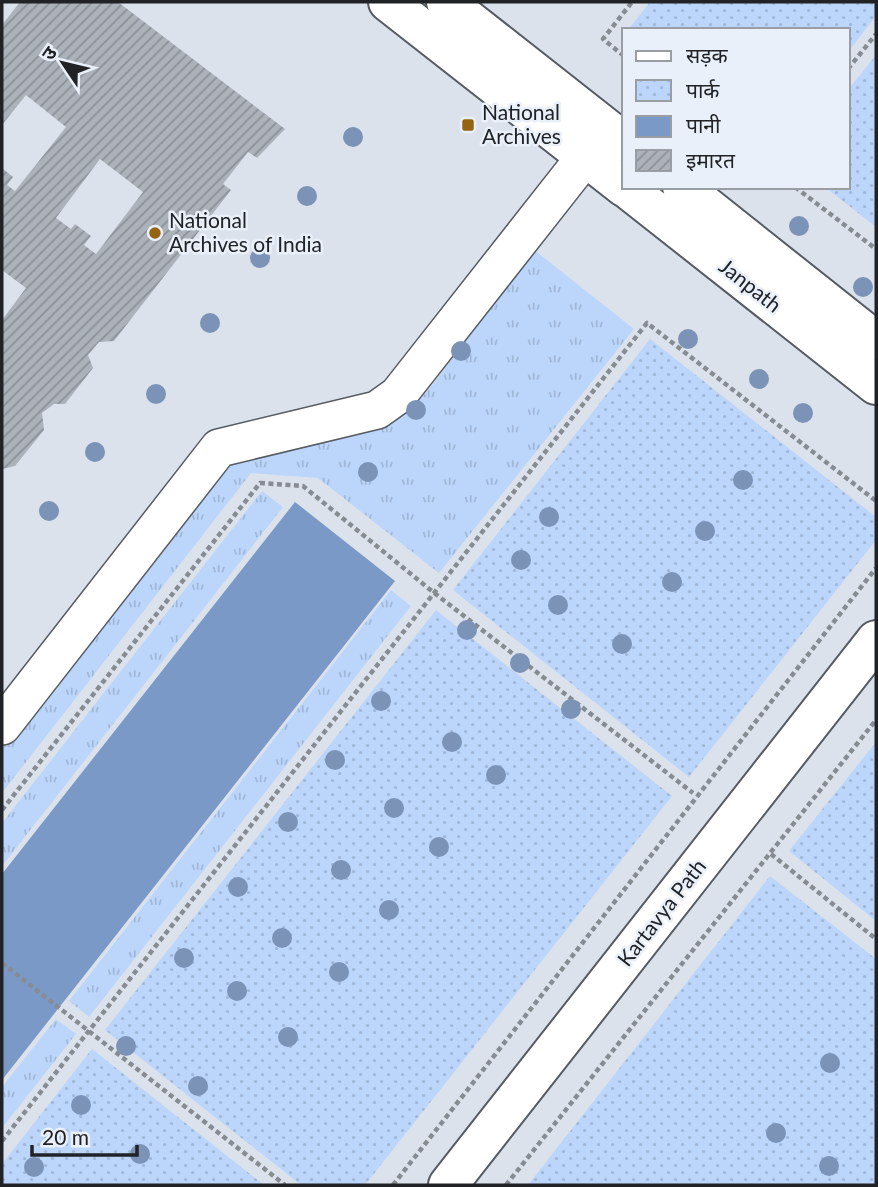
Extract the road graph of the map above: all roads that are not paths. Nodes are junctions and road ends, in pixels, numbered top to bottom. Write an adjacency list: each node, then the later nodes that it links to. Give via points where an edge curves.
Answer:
1 (388, 2): 4 (main road, Janpath)
2 (446, 2): 3 (main road)
3 (622, 140)
4 (586, 156): 5 (main road, Janpath); 11 (street, via 398,395 377,410 219,449)
5 (622, 185)
6 (627, 189): 9 (main road, Janpath)
7 (685, 189): 8 (main road, Janpath)
8 (876, 341)
9 (876, 385)
10 (876, 640): 12 (main road, Kartavya Path)
11 (2, 726)
12 (448, 1185)

